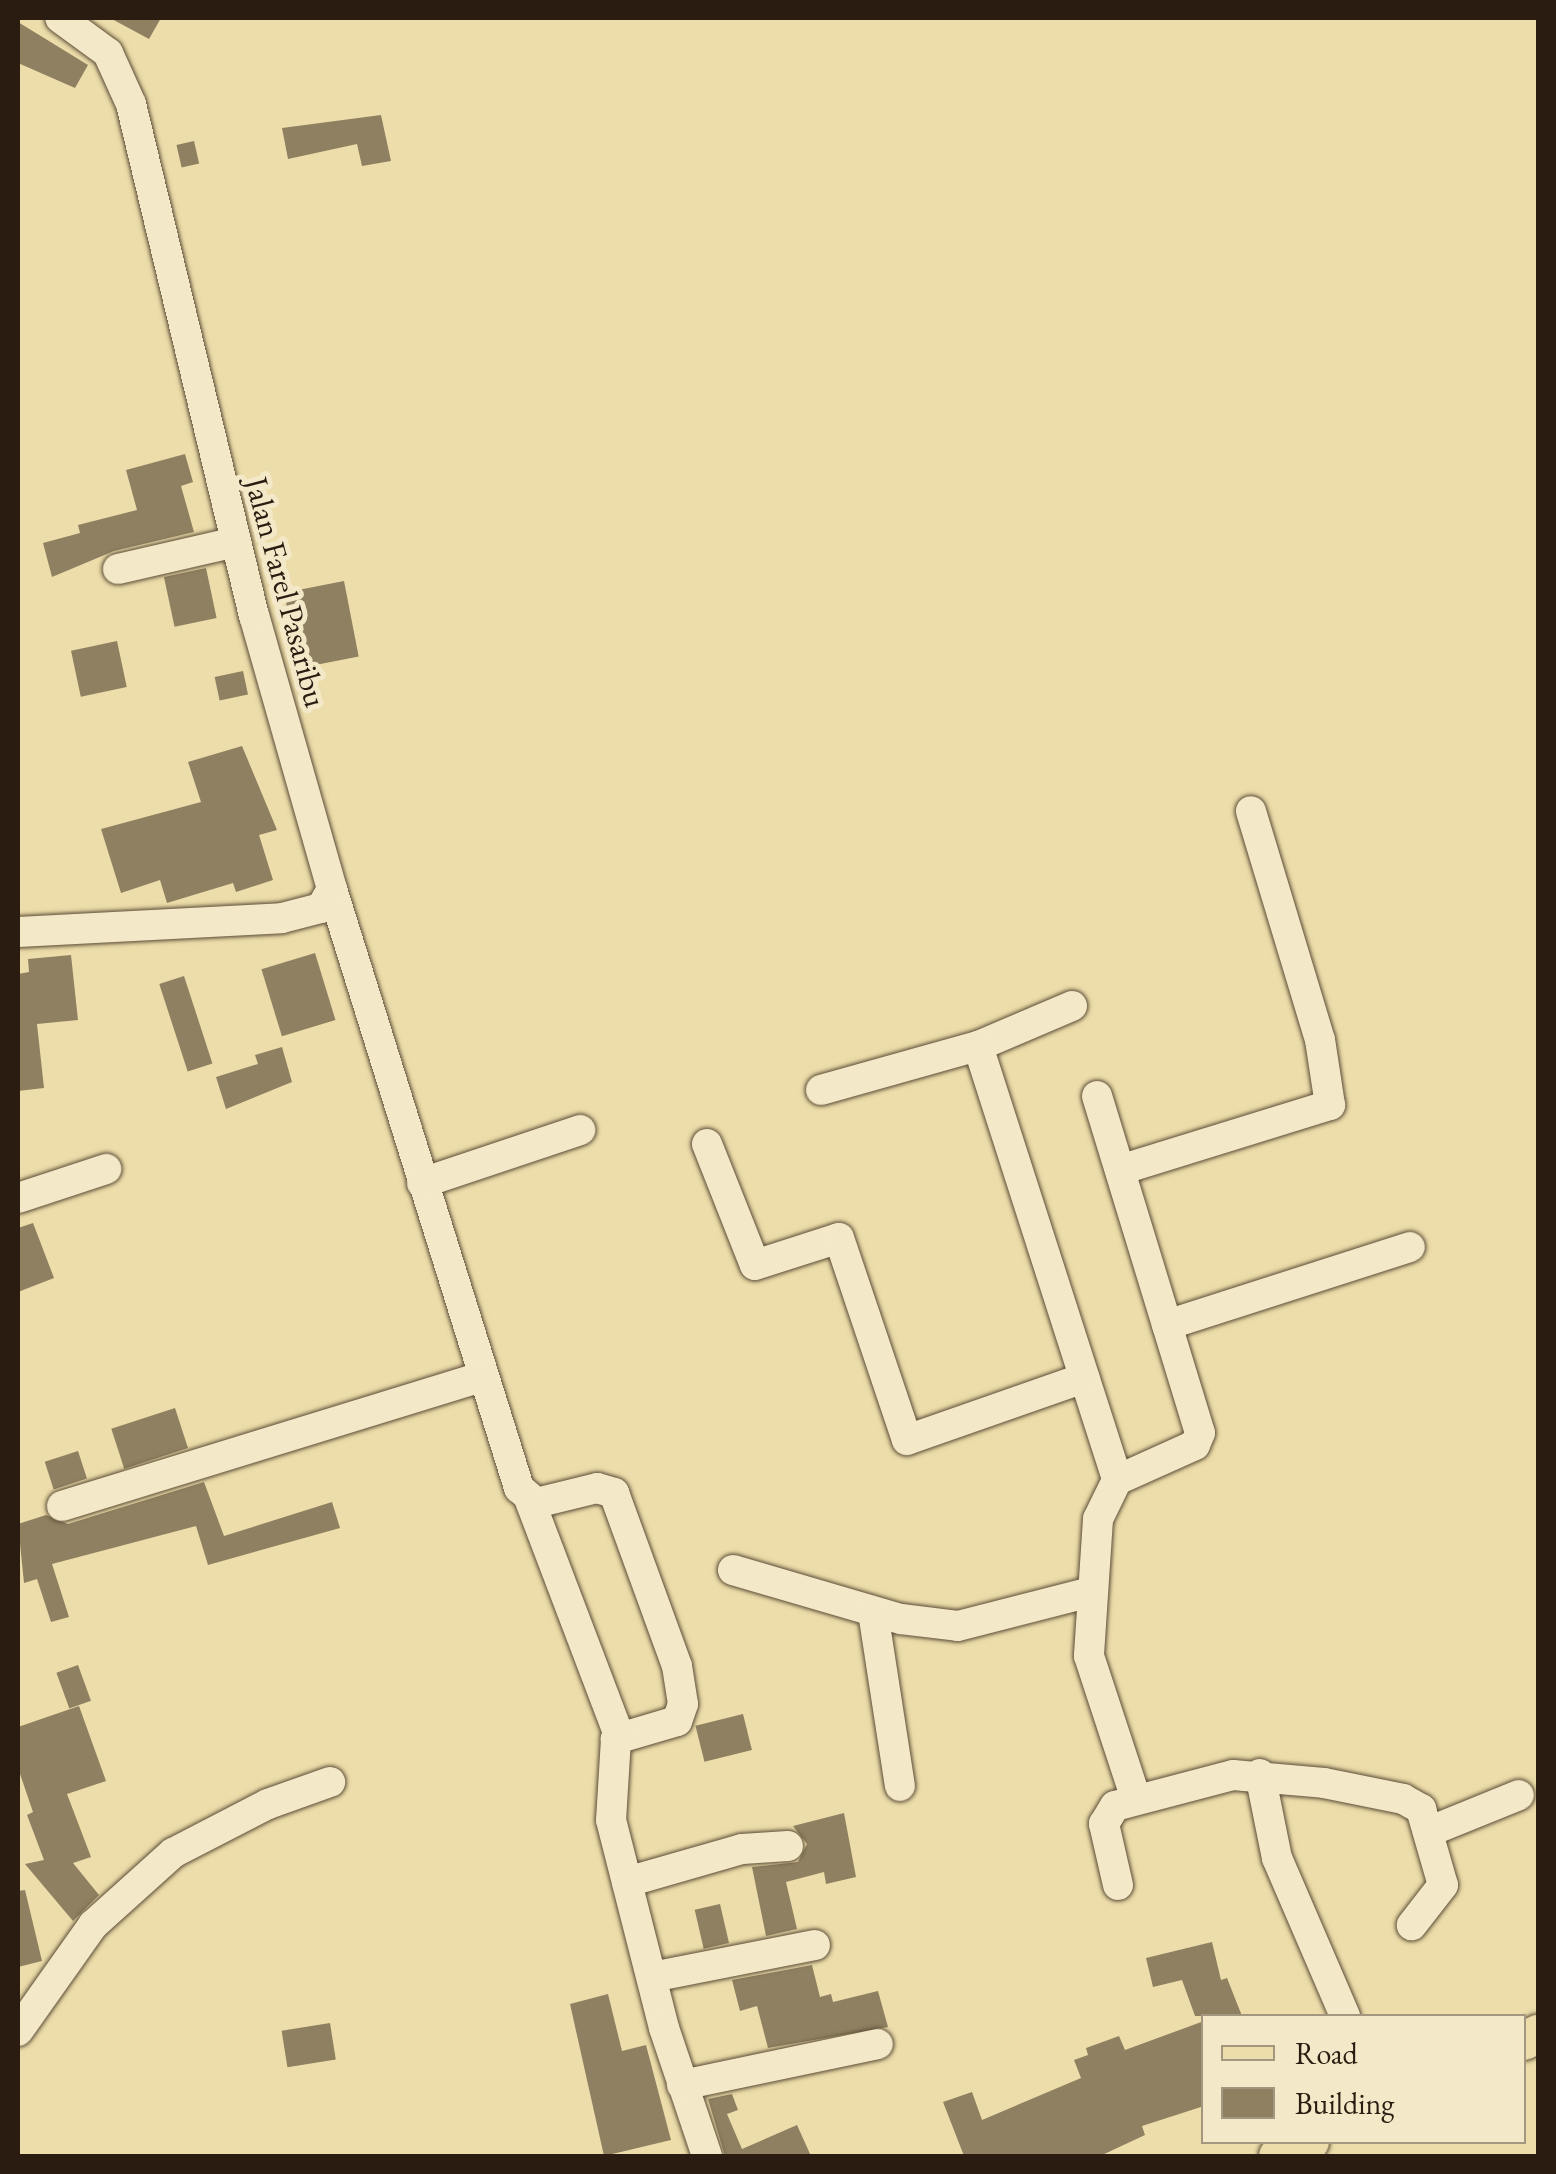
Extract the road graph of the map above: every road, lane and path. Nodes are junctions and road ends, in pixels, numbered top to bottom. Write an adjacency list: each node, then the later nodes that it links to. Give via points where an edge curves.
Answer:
1 (60, 18): 2 (street, Jalan Farel Pasaribu, via 108,53 131,104)
2 (236, 542): 3 (street); 5 (street, Jalan Farel Pasaribu)
3 (118, 569)
4 (1251, 811): 14 (street, via 1320,1040 1330,1105)
5 (332, 889): 6 (street, via 322,908 282,918); 15 (street, Jalan Farel Pasaribu)
6 (18, 932)
7 (1072, 1006): 8 (street)
8 (978, 1046): 9 (street); 20 (street)
9 (820, 1090)
10 (1097, 1096): 14 (street)
11 (580, 1130): 15 (street)
12 (707, 1144): 20 (street, via 755,1265 839,1238 907,1440)
13 (106, 1169): 16 (street)
14 (1120, 1170): 18 (street)
15 (422, 1182): 19 (street, Jalan Farel Pasaribu)
16 (18, 1198)
17 (1410, 1247): 18 (street)
18 (1168, 1325): 21 (street, via 1200,1438)
19 (480, 1378): 22 (street, Jalan Farel Pasaribu, via 518,1488); 23 (street)
20 (1084, 1378): 21 (street)
21 (1116, 1480): 25 (street, via 1098,1518)
22 (530, 1501): 27 (street, Jalan Farel Pasaribu); 27 (street, via 598,1488 616,1496 677,1666 684,1704 675,1723)
23 (62, 1506)
24 (733, 1570): 26 (street)
25 (1090, 1592): 26 (street, via 958,1626); 32 (street, via 1092,1668)
26 (873, 1612): 30 (street)
27 (619, 1735): 35 (street, via 612,1820)
28 (1260, 1774): 32 (street, via 1213,1778); 33 (street, via 1412,1801); 40 (street, via 1277,1858)
29 (330, 1782): 41 (street, via 218,1827 160,1863 94,1925)
30 (900, 1786)
31 (1520, 1795): 33 (street)
32 (1136, 1799): 36 (street, via 1115,1806 1105,1818)
33 (1428, 1832): 37 (street, via 1444,1884)
34 (788, 1846): 35 (street, via 742,1849)
35 (628, 1882): 39 (street)
36 (1118, 1885)
37 (1412, 1925)
38 (815, 1945): 39 (street)
39 (652, 1977): 43 (street)
40 (1345, 2014)
41 (18, 2031)
42 (878, 2044): 43 (street)
43 (682, 2084): 45 (street)
44 (1305, 2144): 46 (main road)
45 (707, 2156)
46 (1278, 2156)

